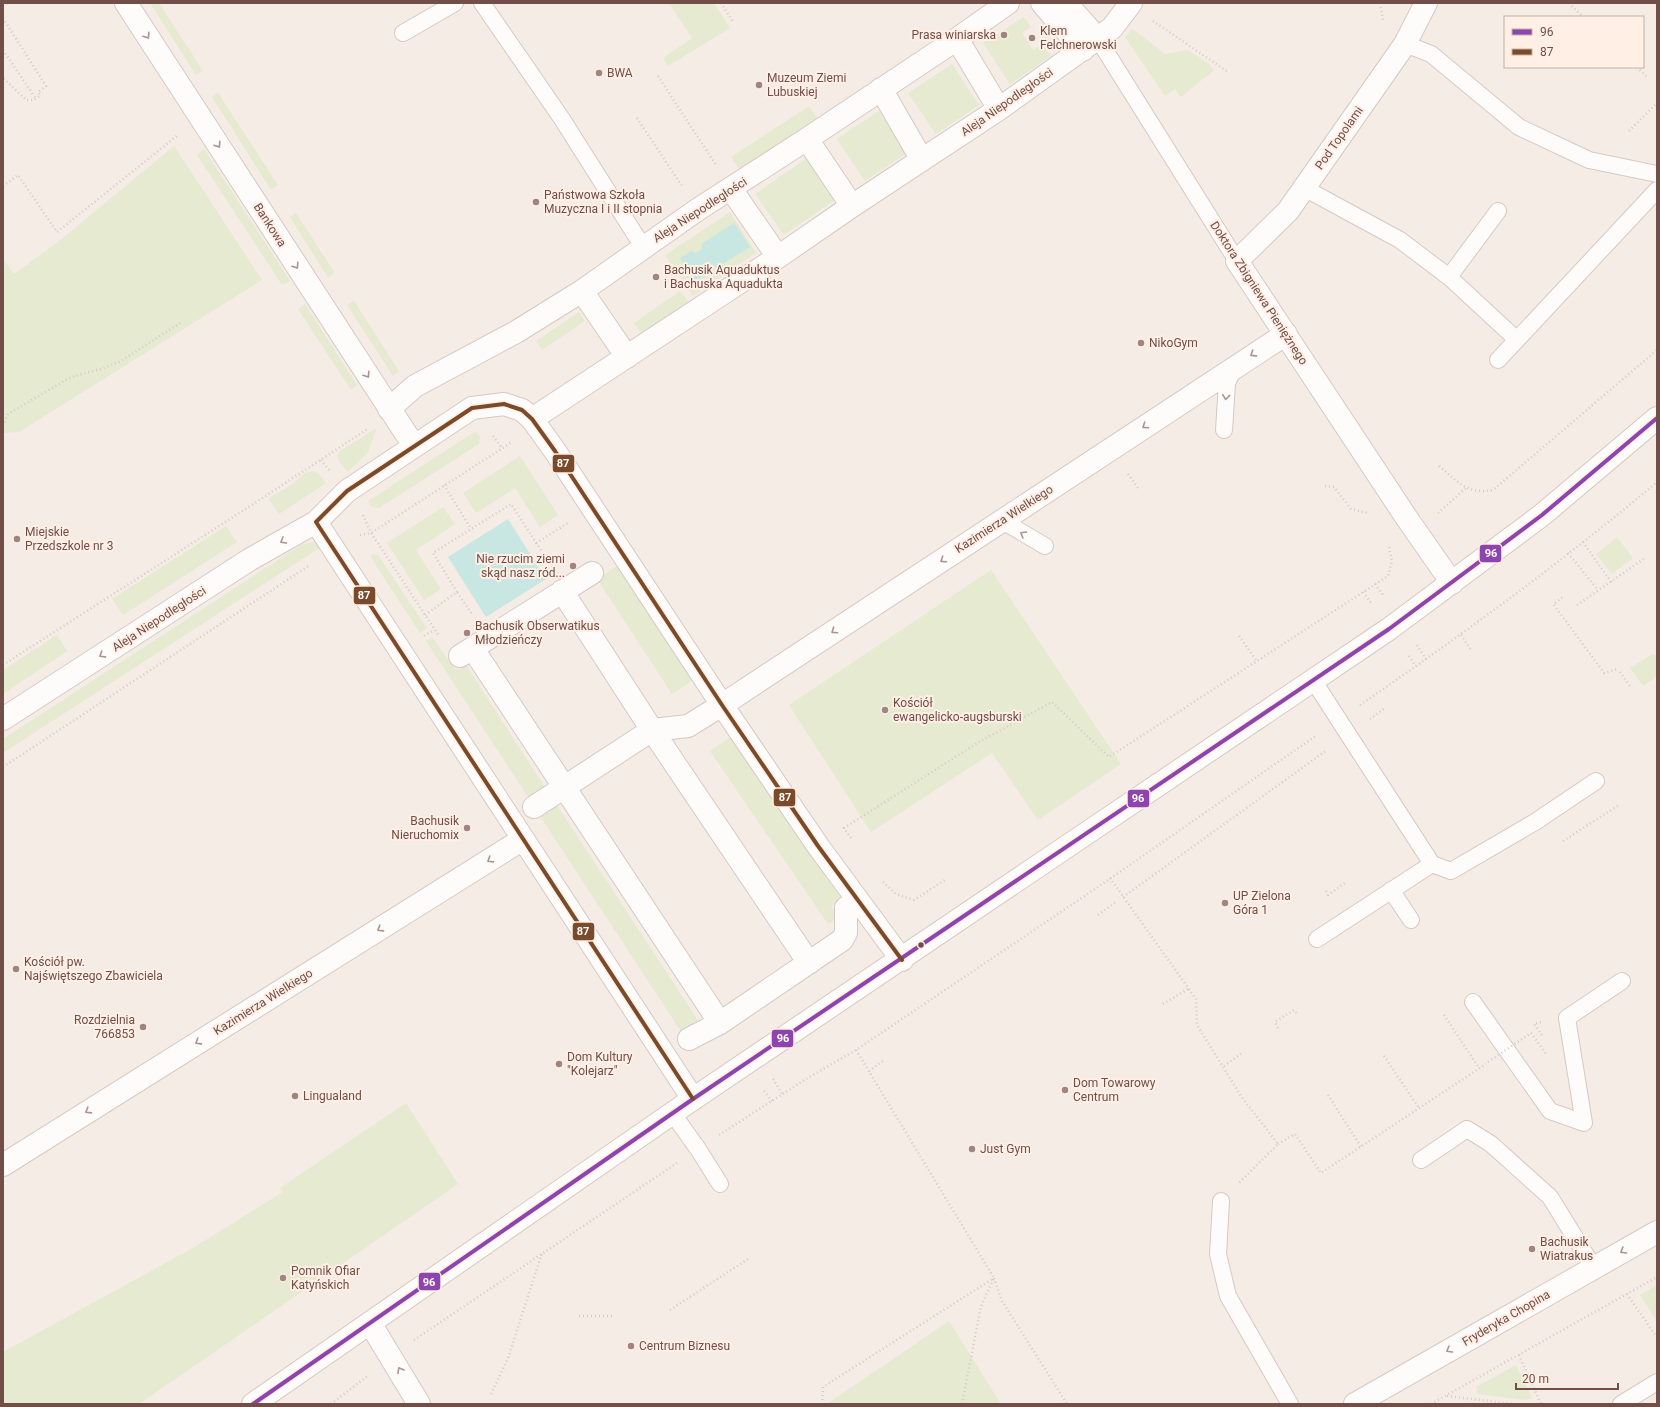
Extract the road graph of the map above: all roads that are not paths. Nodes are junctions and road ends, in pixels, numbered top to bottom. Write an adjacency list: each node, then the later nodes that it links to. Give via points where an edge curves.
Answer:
1 (126, 3): 33 (street, Bankowa, one-way to 33)
2 (455, 3): 9 (lane)
3 (482, 3): 23 (lane, via 562,119)
4 (1008, 3): 10 (street, Aleja Niepodległości)
5 (1042, 3): 12 (street)
6 (1066, 3): 12 (street, Doktora Zbigniewa Pieniężnego)
7 (1426, 3): 11 (street, Pod Topolami)
8 (1130, 4): 12 (street, Aleja Niepodległości, via 1112,28)
9 (403, 33)
10 (957, 40): 13 (street, Aleja Niepodległości); 14 (street)
11 (1405, 44): 17 (lane, via 1431,54 1519,127 1589,160); 19 (street, Pod Topolami)
12 (1090, 45): 14 (street, Aleja Niepodległości); 25 (lane, Doktora Zbigniewa Pieniężnego)
13 (880, 89): 15 (street, Aleja Niepodległości); 16 (street)
14 (999, 109): 16 (street, Aleja Niepodległości)
15 (807, 139): 18 (street, Aleja Niepodległości); 21 (street)
16 (922, 160): 21 (street, Aleja Niepodległości)
17 (1657, 174)
18 (731, 188): 23 (street, Aleja Niepodległości); 24 (street)
19 (1304, 188): 25 (street, Pod Topolami, via 1288,211); 26 (lane, via 1400,240)
20 (1657, 190): 29 (lane)
21 (852, 206): 24 (street, Aleja Niepodległości)
22 (1498, 211): 26 (lane)
23 (643, 247): 27 (street, Aleja Niepodległości)
24 (778, 257): 30 (street, Aleja Niepodległości)
25 (1237, 261): 28 (street, Doktora Zbigniewa Pieniężnego)
26 (1449, 277): 29 (lane)
27 (582, 291): 30 (street); 33 (street, Aleja Niepodległości, via 516,332 415,386)
28 (1286, 334): 32 (street, Kazimierza Wielkiego, one-way to 32); 42 (street, Doktora Zbigniewa Pieniężnego)
29 (1516, 339): 31 (lane)
30 (626, 357): 35 (street, Aleja Niepodległości)
31 (1498, 360)
32 (1235, 366): 36 (lane, one-way to 36, via 1227,383); 38 (street, Kazimierza Wielkiego, one-way to 38)
33 (389, 409): 37 (street, Bankowa)
34 (1657, 418): 42 (street, via 1577,487)
35 (532, 419): 37 (street, Aleja Niepodległości, via 522,410 504,404 472,408); 45 (street)
36 (1224, 430)
37 (414, 446): 39 (street, Aleja Niepodległości, via 347,491)
38 (1002, 520): 40 (lane, one-way to 38); 45 (street, Kazimierza Wielkiego, one-way to 45)
39 (316, 522): 46 (street, Aleja Niepodległości, one-way to 46, via 249,560); 51 (street)
40 (1045, 546)
41 (592, 573): 43 (street)
42 (1452, 583): 44 (street)
43 (562, 591): 47 (street); 49 (street, via 466,653)
44 (1313, 680): 52 (lane); 57 (street)
45 (722, 705): 47 (street, Kazimierza Wielkiego, via 688,726); 57 (street, via 818,846)
46 (3, 719)
47 (652, 730): 49 (street); 58 (street)
48 (1596, 781): 52 (lane, via 1538,821 1452,871)
49 (563, 787): 50 (street); 61 (street)
50 (534, 807)
51 (523, 839): 63 (street); 66 (street, Kazimierza Wielkiego, one-way to 66)
52 (1432, 864): 53 (lane)
53 (1391, 890): 55 (lane); 56 (lane)
54 (846, 908): 58 (street, via 846,933 842,940)
55 (1411, 920)
56 (1317, 939)
57 (902, 960): 63 (street)
58 (809, 963): 61 (street)
59 (1622, 981): 60 (lane, via 1567,1018 1584,1123 1550,1111)
60 (1473, 1002)
61 (720, 1023): 62 (street)
62 (689, 1039)
63 (693, 1100): 64 (street)
64 (673, 1114): 67 (lane); 71 (street)
65 (1421, 1160): 70 (lane, via 1467,1129 1491,1144 1550,1197)
66 (3, 1165)
67 (720, 1184)
68 (1221, 1202): 75 (lane, via 1218,1254 1228,1296)
69 (1657, 1232): 70 (street, Fryderyka Chopina, one-way to 70)
70 (1594, 1268): 76 (street, Fryderyka Chopina, one-way to 76)
71 (370, 1323): 73 (street); 74 (street, one-way to 71)
72 (1657, 1382): 77 (lane)
73 (253, 1404)
74 (419, 1404)
75 (1290, 1404)
76 (1355, 1404)
77 (1621, 1404)

